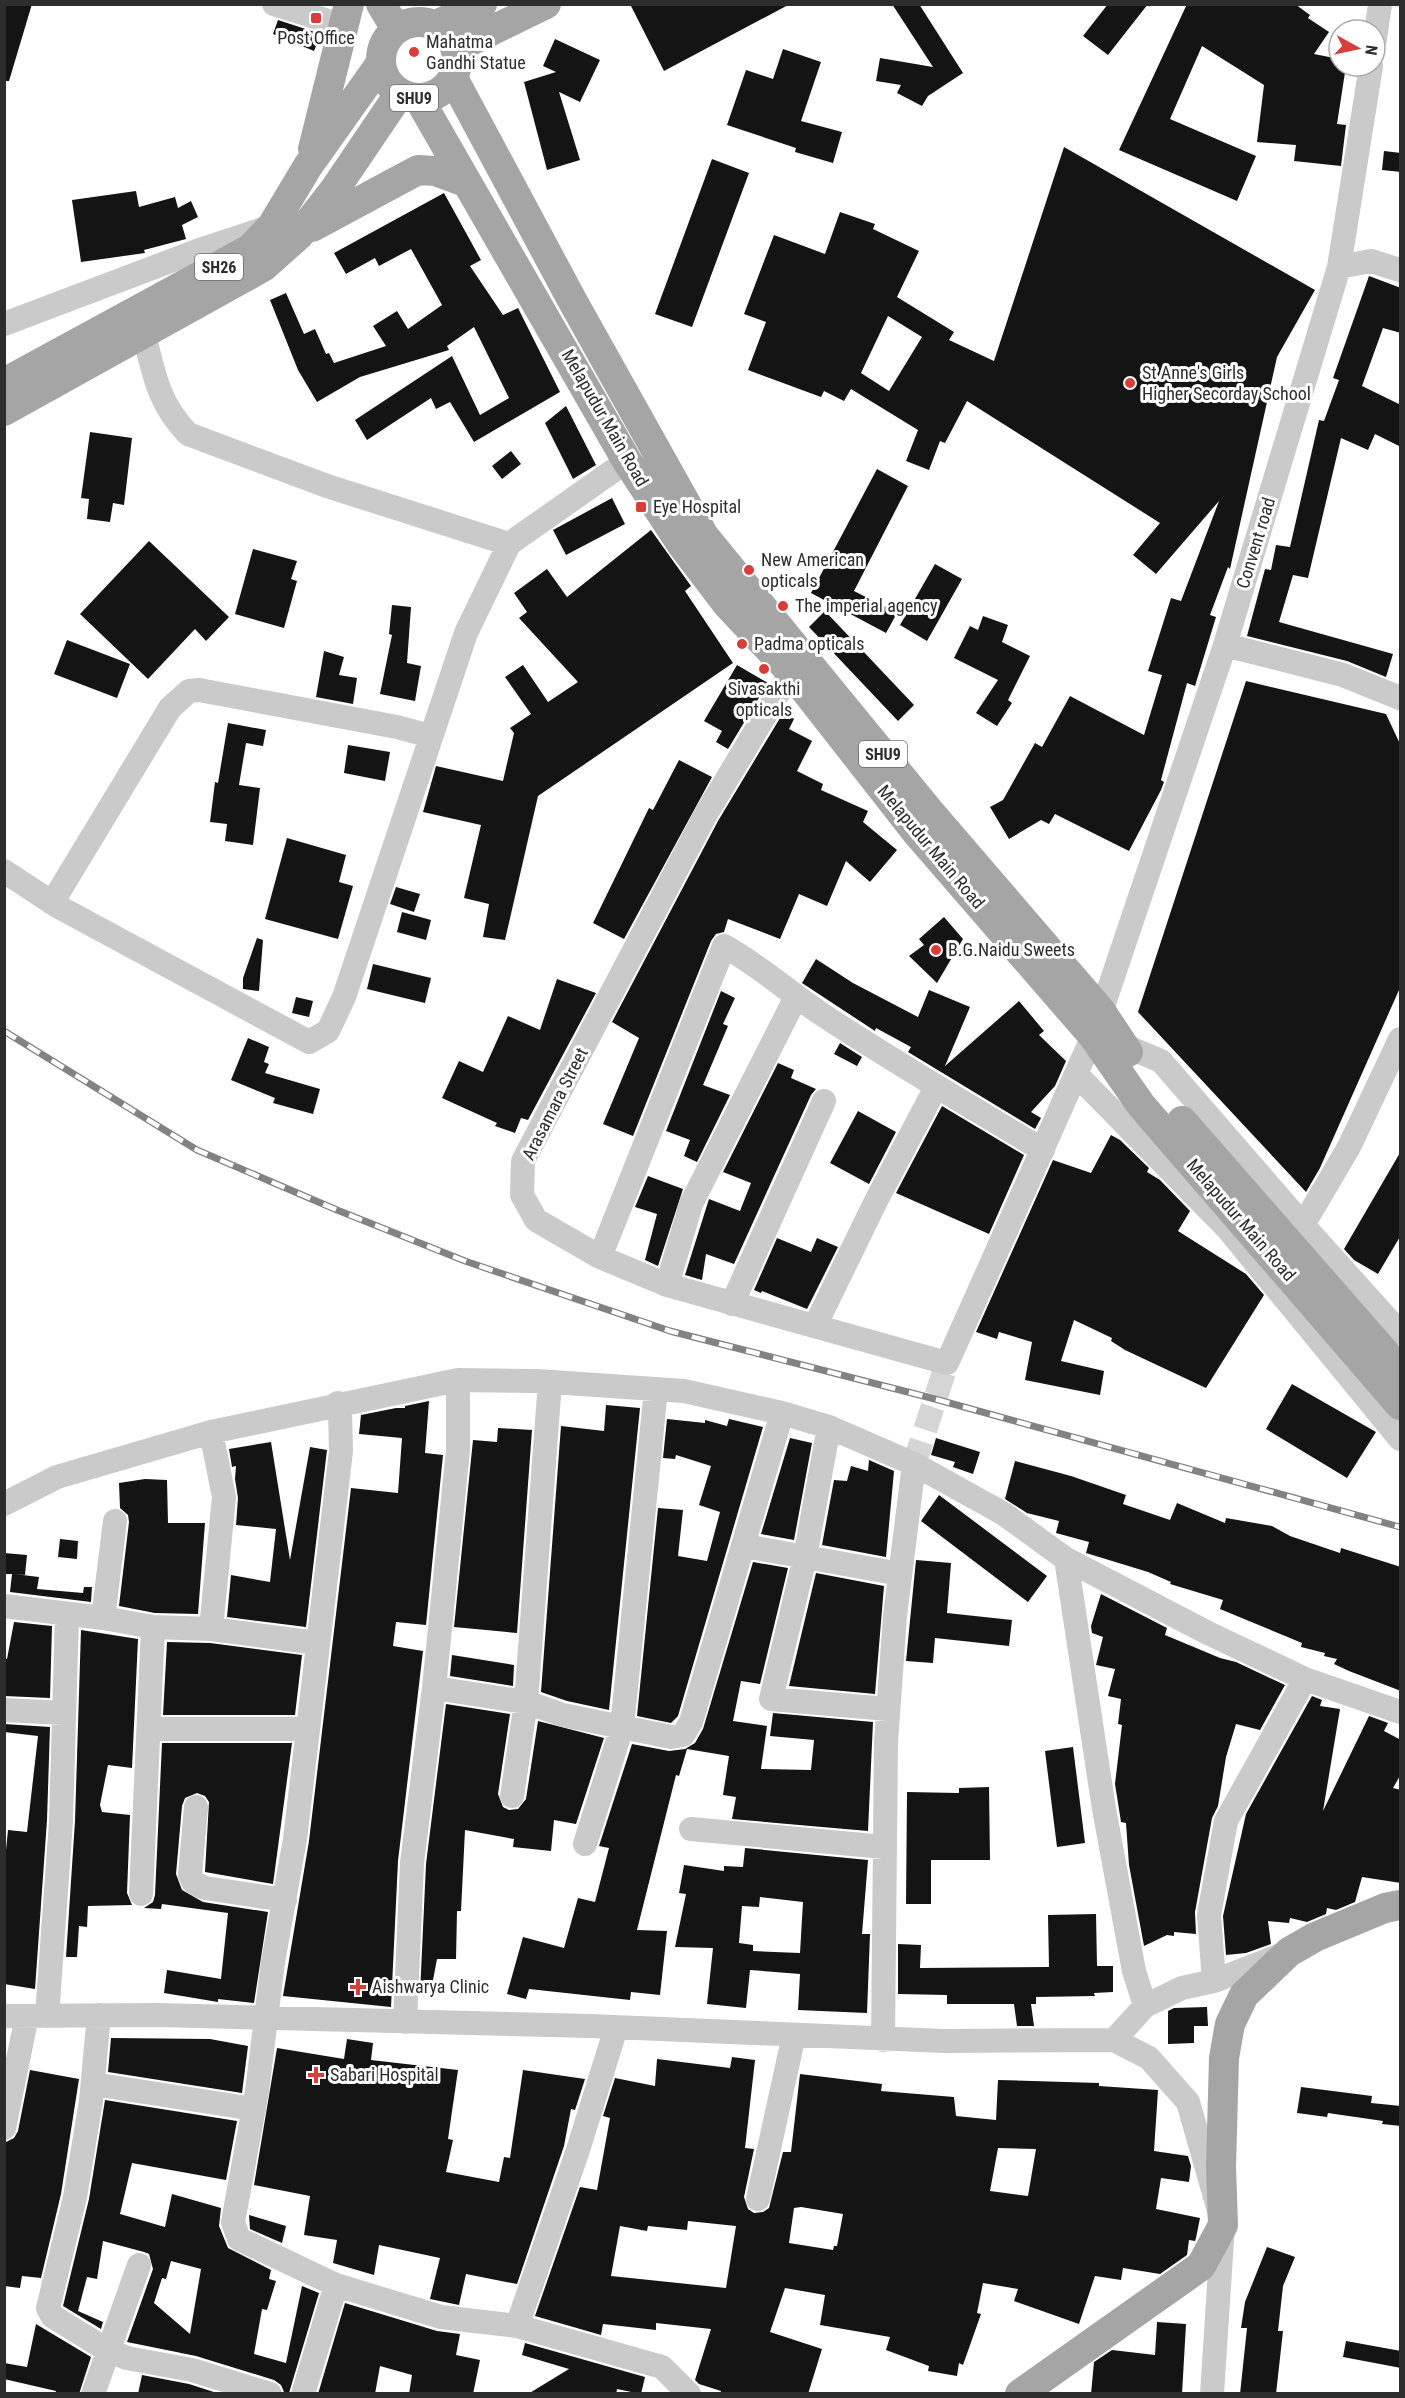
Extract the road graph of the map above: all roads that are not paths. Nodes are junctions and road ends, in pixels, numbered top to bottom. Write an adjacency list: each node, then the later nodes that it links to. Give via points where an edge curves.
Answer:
1 (274, 4): 4 (street)
2 (482, 4): 6 (main road)
3 (546, 4): 7 (main road)
4 (346, 15): 12 (main road)
5 (389, 17): 6 (main road, SHU9, via 405,24); 8 (main road, SHU9)
6 (425, 17): 7 (main road, via 452,39)
7 (456, 48): 9 (main road, SHU9)
8 (381, 63): 11 (main road, SHU9, via 384,75); 12 (main road, SH26)
9 (453, 78): 11 (main road, SHU9, via 438,93); 30 (main road, Melapudur Main Road / SHU9, via 704,536)
10 (1369, 78): 15 (street, Convent road)
11 (409, 96): 13 (main road, Melapudur Main Road / SHU9); 14 (main road, SH26, via 335,189)
12 (308, 166): 14 (main road, SH26)
13 (465, 182): 14 (main road, via 435,171 418,170); 21 (main road, Melapudur Main Road / SHU9)
14 (286, 230): 17 (street, via 197,251); 18 (main road, SH26, via 263,267); 19 (main road, SH26)
15 (1339, 267): 16 (street, via 1371,261); 23 (street, Convent road)
16 (1401, 270)
17 (4, 324)
18 (144, 334): 20 (main road, SH26); 22 (street, via 159,393 173,418 188,434 327,486)
19 (4, 382)
20 (4, 411)
21 (627, 461): 22 (street); 24 (main road, Melapudur Main Road / SHU9, via 682,545)
22 (509, 544): 26 (street, via 466,633)
23 (1225, 645): 25 (street, via 1343,675); 30 (street, Convent road)
24 (791, 672): 30 (main road, Melapudur Main Road / SHU9, via 917,833); 38 (street, Arasamara Street, via 706,814 523,1161 522,1195 536,1220)
25 (1401, 698)
26 (430, 736): 28 (street, via 211,692 189,691 170,708); 28 (street, via 334,1021 328,1031 309,1042)
27 (4, 871): 28 (street)
28 (52, 903)
29 (796, 997): 34 (street); 38 (street, via 724,946); 39 (street, via 691,1204)
30 (1097, 1023): 32 (main road, Melapudur Main Road / SHU9); 33 (street, Convent road); 49 (main road, Melapudur Main Road / SHU9, via 1141,1105)
31 (1401, 1039): 37 (street, via 1349,1147)
32 (1123, 1045): 37 (street, via 1161,1061); 44 (main road, Melapudur Main Road / SHU9, via 1155,1090)
33 (1076, 1074): 36 (street, Convent road); 53 (street, via 1227,1228)
34 (936, 1088): 36 (street); 41 (street)
35 (824, 1101): 40 (street)
36 (1042, 1150): 43 (street, Convent road)
37 (1303, 1225): 42 (street)
38 (600, 1257): 39 (street, Arasamara Street)
39 (667, 1285): 40 (street, Arasamara Street)
40 (732, 1304): 41 (street, Arasamara Street)
41 (815, 1326): 43 (street, Arasamara Street)
42 (1401, 1333)
43 (947, 1363)
44 (1401, 1370)
45 (458, 1380): 46 (street); 48 (street); 68 (street, via 458,1450)
46 (550, 1382): 47 (street); 69 (street)
47 (656, 1389): 50 (street, via 684,1391); 74 (street)
48 (338, 1403): 52 (street); 66 (street, via 341,1451)
49 (1401, 1405)
50 (782, 1413): 51 (street); 57 (street)
51 (829, 1427): 54 (street); 58 (street)
52 (210, 1432): 55 (street, via 57,1477); 65 (street, via 224,1497)
53 (1401, 1439)
54 (914, 1464): 59 (street, via 1004,1514); 60 (street)
55 (4, 1504)
56 (115, 1521): 63 (street)
57 (744, 1546): 58 (street); 74 (street, via 691,1722 682,1735 671,1737)
58 (805, 1557): 60 (street); 70 (street, via 771,1699)
59 (1066, 1560): 67 (street); 87 (street, via 1104,1809 1134,1971)
60 (900, 1574): 70 (street)
61 (4, 1606): 62 (street)
62 (67, 1615): 63 (street); 73 (street)
63 (103, 1618): 64 (street)
64 (153, 1627): 65 (street); 75 (street)
65 (212, 1629): 66 (street)
66 (317, 1643): 76 (street)
67 (1305, 1679): 72 (street); 86 (street, via 1227,1821 1209,1916)
68 (434, 1688): 69 (street); 91 (street, via 412,1863)
69 (526, 1702): 74 (street, via 563,1715); 77 (street)
70 (888, 1709): 81 (street)
71 (4, 1710): 73 (street)
72 (1401, 1712)
73 (64, 1713): 89 (street, via 62,1821)
74 (622, 1727): 80 (street)
75 (149, 1729): 76 (street); 82 (street)
76 (307, 1729): 83 (street)
77 (512, 1796)
78 (196, 1808): 83 (street, via 190,1875 194,1883)
79 (691, 1829): 81 (street)
80 (585, 1844)
81 (884, 1847): 94 (street)
82 (141, 1894)
83 (285, 1900): 90 (street)
84 (1401, 1905): 85 (main road, via 1315,1937)
85 (1289, 1952): 86 (street); 100 (main road, via 1244,1995 1230,2024 1224,2058)
86 (1214, 1981): 87 (street, via 1182,1988)
87 (1146, 2006): 95 (street)
88 (99, 2015): 89 (street); 90 (street); 96 (street)
89 (26, 2016): 98 (street)
90 (267, 2018): 91 (street); 97 (street)
91 (405, 2022): 92 (street)
92 (616, 2028): 93 (street); 103 (street)
93 (794, 2035): 94 (street); 99 (street)
94 (883, 2040): 95 (street)
95 (1114, 2040): 100 (street, via 1149,2058 1188,2102)
96 (93, 2084): 97 (street); 104 (street, via 75,2197 48,2308 52,2316)
97 (254, 2109): 102 (street, via 233,2222 235,2232 239,2239)
98 (4, 2128)
99 (758, 2199)
100 (1223, 2225): 109 (main road, via 1201,2266); 110 (street)
101 (139, 2265): 104 (street)
102 (336, 2285): 103 (street, via 441,2318); 107 (street)
103 (517, 2326): 108 (street, via 662,2367)
104 (107, 2350): 105 (street); 106 (street)
105 (93, 2394)
106 (270, 2394)
107 (303, 2394)
108 (689, 2394)
109 (1020, 2394)
110 (1212, 2394)

